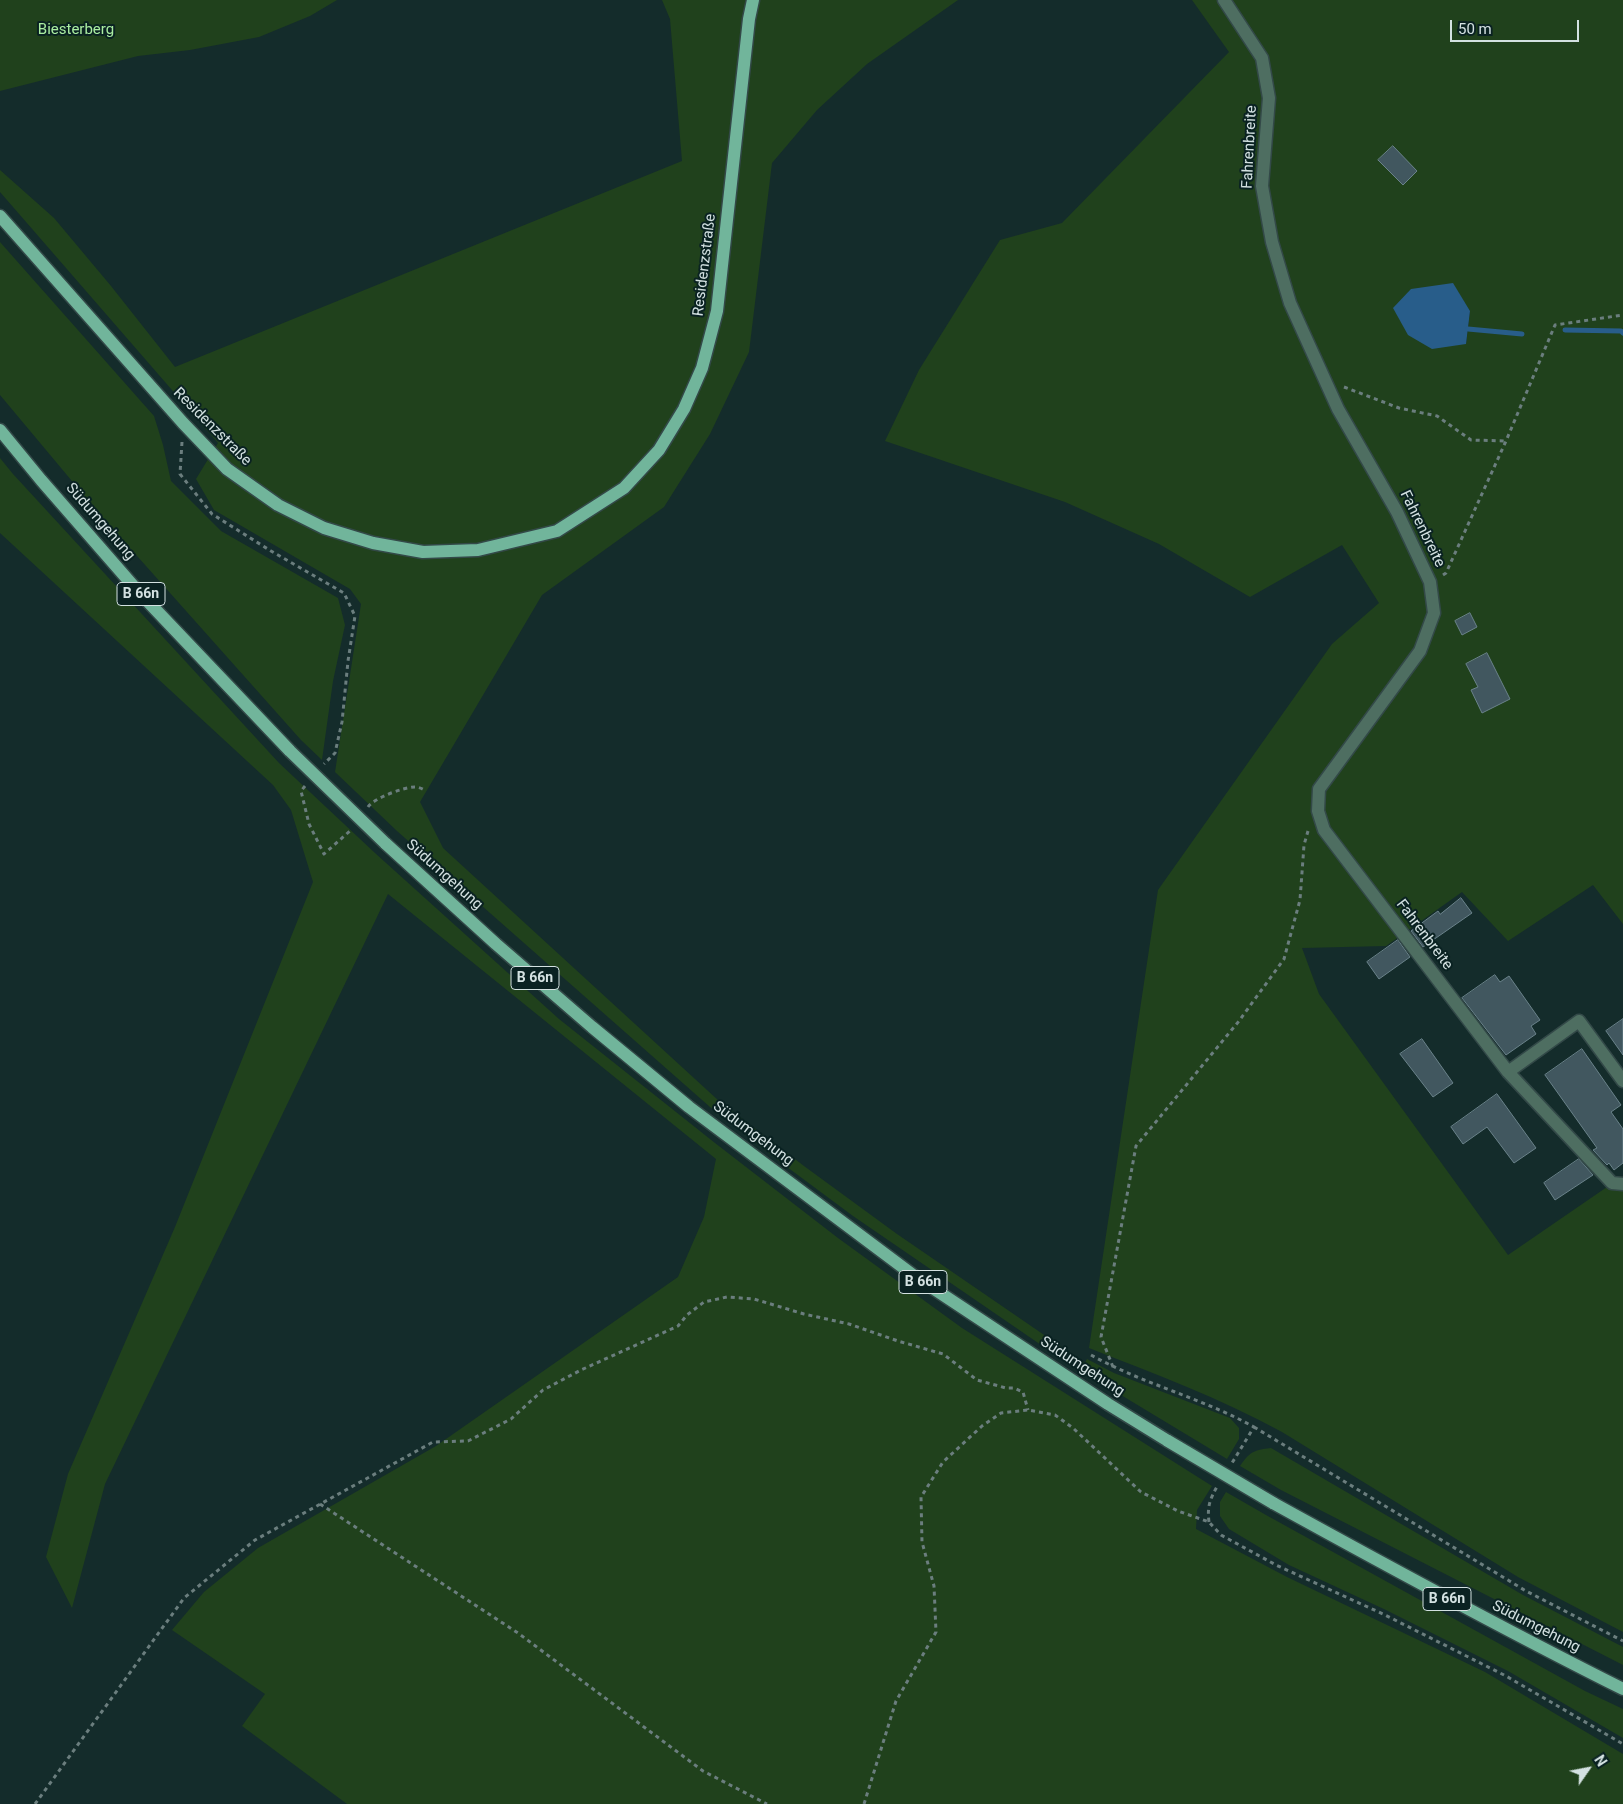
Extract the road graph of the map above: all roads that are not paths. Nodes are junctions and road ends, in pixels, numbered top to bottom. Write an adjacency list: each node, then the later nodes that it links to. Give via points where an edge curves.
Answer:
1 (753, 0): 3 (main road, Residenzstraße, via 717,311 702,368 684,409 659,450 624,488 557,531 478,550 422,552 373,543 324,528 278,505 227,469 183,424)
2 (1224, 0): 5 (lane, Fahrenbreite, via 1262,58 1269,98 1262,186 1272,242 1290,303 1338,409 1397,512 1430,582 1434,613 1420,651 1319,789 1318,811 1324,830)
3 (0, 216)
4 (0, 430): 8 (main road, Südumgehung / B 66n, bridge, via 136,589 290,751 496,944 689,1107 912,1275 1108,1404 1273,1503 1415,1582)
5 (1508, 1072): 6 (lane, via 1579,1021); 7 (lane, Fahrenbreite, via 1612,1184)
6 (1623, 1081)
7 (1623, 1184)
8 (1623, 1689)

